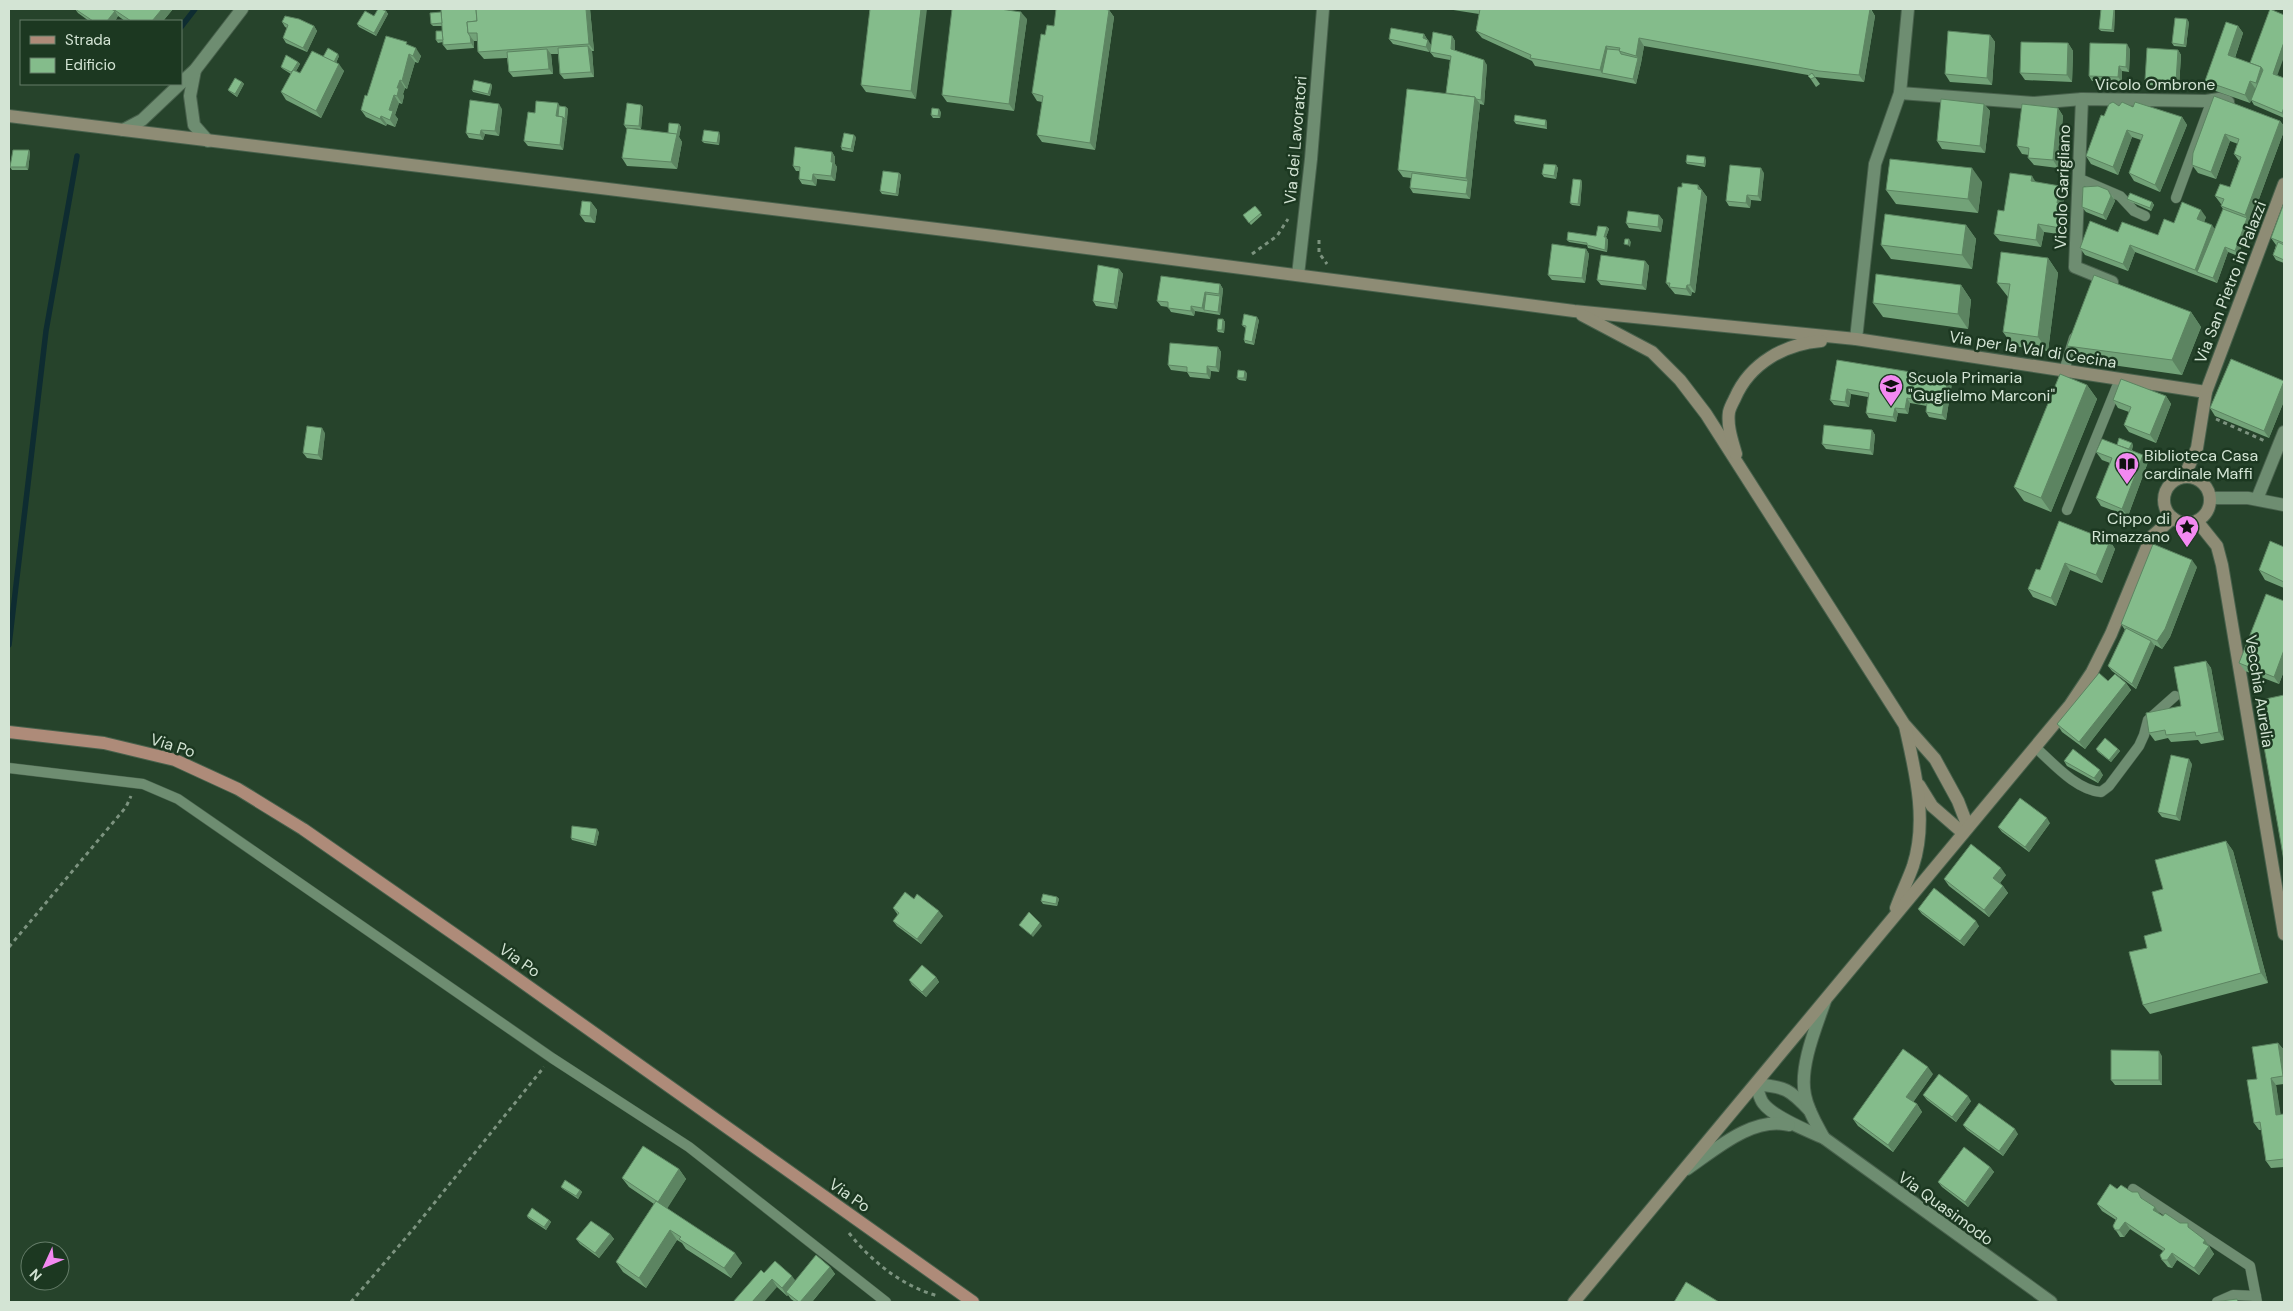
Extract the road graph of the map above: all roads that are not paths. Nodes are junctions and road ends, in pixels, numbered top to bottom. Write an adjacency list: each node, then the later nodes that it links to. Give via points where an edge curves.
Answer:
1 (242, 9): 4 (street)
2 (1322, 9): 18 (street, Via dei Lavoratori, via 1311,159)
3 (1908, 9): 7 (street)
4 (195, 70): 5 (street); 13 (street, via 190,96 194,125)
5 (182, 82)
6 (179, 85): 12 (street, via 142,120)
7 (1900, 93): 8 (street, Vicolo Ombrone, via 2034,103); 22 (street, via 1876,164)
8 (2082, 100): 9 (street, Vicolo Ombrone); 14 (street, Vicolo Garigliano)
9 (2212, 100): 10 (street, Vicolo Ombrone, via 2218,98); 16 (lane)
10 (2237, 105)
11 (9, 116): 12 (main road)
12 (123, 130): 13 (main road)
13 (208, 141): 18 (main road)
14 (2078, 178): 17 (lane, via 2120,196 2134,211); 19 (street, Vicolo Garigliano, via 2075,266)
15 (2284, 184): 25 (main road, Via San Pietro in Palazzi)
16 (2176, 198)
17 (2145, 216)
18 (1298, 275): 20 (main road)
19 (2112, 282)
20 (1574, 311): 22 (main road); 27 (main road, via 1652,352 1680,380)
21 (2078, 328): 23 (lane)
22 (1856, 339): 23 (main road, Via per la Val di Cecina); 27 (main road, via 1806,342 1779,352 1755,368 1741,385 1729,411 1729,429)
23 (2064, 371): 24 (main road, Via per la Val di Cecina)
24 (2120, 379): 25 (main road, Via per la Val di Cecina); 32 (lane)
25 (2206, 392): 28 (main road, via 2197,448)
26 (2282, 438): 30 (street)
27 (1740, 467): 36 (main road)
28 (2184, 477): 29 (main road, via 2202,482); 33 (main road, via 2172,482 2164,494 2164,507)
29 (2210, 498): 30 (street); 34 (main road, via 2207,511)
30 (2258, 499): 31 (street)
31 (2284, 505)
32 (2067, 510)
33 (2173, 518): 34 (main road, via 2184,523); 38 (main road, via 2151,536 2092,672)
34 (2197, 520): 43 (main road, Vecchia Aurelia, via 2217,546 2222,565)
35 (2175, 696): 38 (lane, via 2148,720 2139,746 2101,792 2076,782)
36 (1904, 724): 40 (main road); 41 (main road, via 1935,759 1958,801)
37 (9, 732): 53 (main road, Via Po, via 104,743 174,760 238,789 303,829 477,950)
38 (2035, 747): 41 (main road)
39 (9, 768): 52 (lane, via 136,783 178,798 552,1058 689,1147)
40 (1918, 783): 41 (main road, via 1932,806); 42 (main road, via 1918,839 1913,864)
41 (1965, 830): 42 (main road)
42 (1891, 920): 44 (main road)
43 (2284, 934)
44 (1826, 998): 45 (main road); 46 (street, Via Quasimodo, via 1811,1040 1805,1072 1805,1094)
45 (1756, 1084): 46 (street, Via Quasimodo, via 1780,1086 1796,1096); 47 (street, Via Quasimodo, via 1762,1102); 49 (main road)
46 (1810, 1111): 48 (street, Via Quasimodo)
47 (1798, 1127): 48 (street, Via Quasimodo); 49 (street, Via Quasimodo, via 1776,1122 1758,1126)
48 (1824, 1138): 55 (street, Via Quasimodo)
49 (1683, 1172): 54 (main road)
50 (2133, 1189): 51 (lane, via 2250,1266)
51 (2256, 1299): 56 (lane, via 2233,1296)
52 (886, 1302)
53 (973, 1302)
54 (1574, 1302)
55 (2051, 1302)
56 (2217, 1302)

